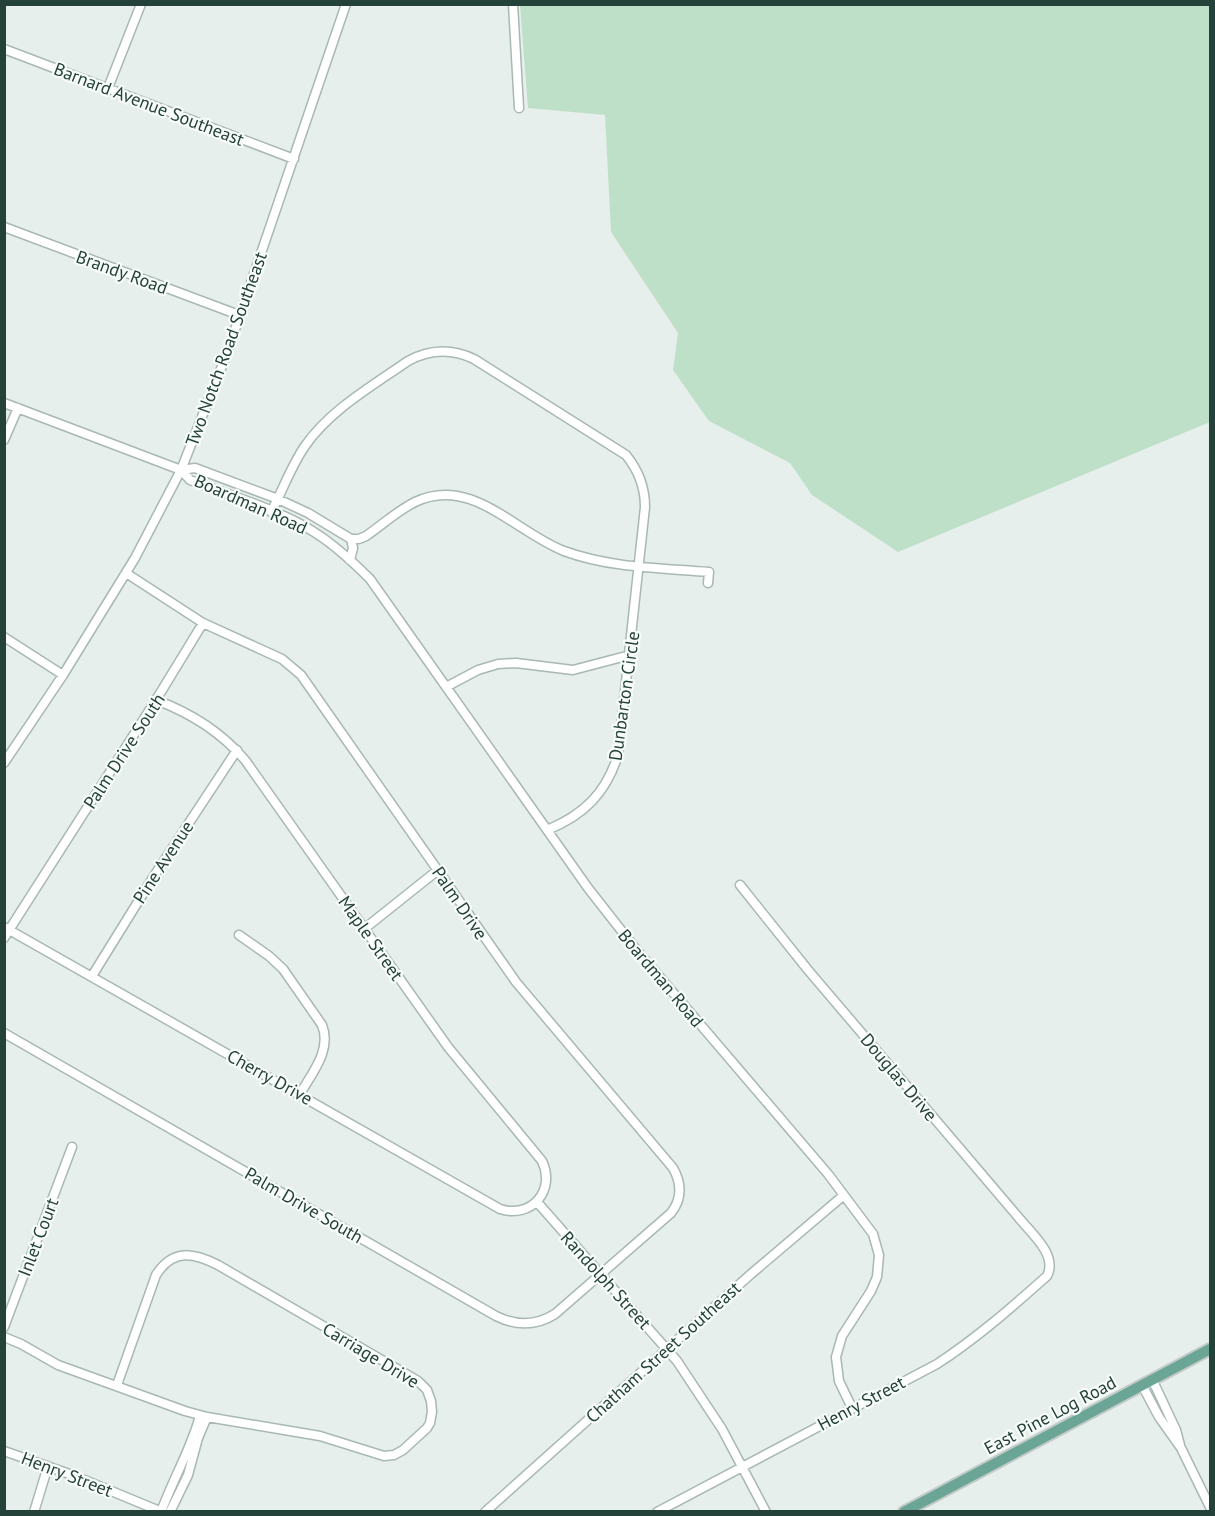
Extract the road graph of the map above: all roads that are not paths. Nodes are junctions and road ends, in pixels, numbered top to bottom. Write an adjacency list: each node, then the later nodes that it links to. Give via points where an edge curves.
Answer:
1 (141, 4): 5 (street)
2 (346, 4): 7 (street, Two Notch Road Southeast)
3 (513, 4): 6 (street)
4 (4, 49): 5 (street, Barnard Avenue Southeast)
5 (108, 88): 7 (street, Barnard Avenue Southeast)
6 (519, 108)
7 (294, 159): 9 (street, Two Notch Road Southeast)
8 (4, 227): 9 (street, Brandy Road)
9 (239, 315): 13 (street, Two Notch Road Southeast)
10 (4, 403): 11 (street, Boardman Road)
11 (18, 408): 12 (street); 13 (street, Boardman Road)
12 (4, 440)
13 (181, 470): 14 (street, Boardman Road, via 195,468); 15 (street, Boardman Road, via 190,480); 19 (street, Two Notch Road Southeast)
14 (278, 499): 15 (street, Dunbarton Circle); 16 (street, Boardman Road); 18 (street, Dunbarton Circle, via 304,448 337,412 413,358 436,351 459,353 626,455 642,483 645,499)
15 (271, 512): 17 (street, Boardman Road, via 312,530)
16 (351, 539): 17 (street); 18 (street, via 366,536 414,503 456,495 479,502 530,535 564,551)
17 (350, 560): 25 (street, Boardman Road, via 370,579)
18 (640, 566): 20 (street, via 709,572); 23 (street, Dunbarton Circle)
19 (126, 573): 21 (street, Palm Drive); 24 (street, Two Notch Road Southeast)
20 (708, 583)
21 (203, 623): 26 (street, Palm Drive South); 30 (street, Palm Drive, via 282,659 301,675)
22 (4, 637): 24 (street)
23 (630, 655): 25 (street, via 573,670 498,664); 29 (street, Dunbarton Circle, via 620,745 609,780 583,810)
24 (63, 675): 28 (street, Two Notch Road Southeast)
25 (446, 687): 29 (street, Boardman Road)
26 (156, 700): 27 (street, Maple Street, via 196,718); 32 (street, Palm Drive South)
27 (237, 750): 33 (street, Maple Street); 36 (street, Pine Avenue)
28 (4, 763)
29 (547, 830): 40 (street, Boardman Road, via 635,948)
30 (438, 870): 33 (street); 43 (street, Palm Drive, via 516,982 677,1175 680,1192 674,1208)
31 (740, 885): 42 (street, Douglas Drive, via 1019,1218 1049,1256)
32 (7, 928): 35 (street, Palm Drive South); 36 (street, Cherry Drive)
33 (364, 929): 41 (street, Maple Street, via 448,1047 542,1161 547,1182)
34 (239, 935): 38 (street, via 283,969 322,1025 323,1053)
35 (4, 938)
36 (92, 976): 38 (street, Cherry Drive)
37 (4, 1033): 43 (street, Palm Drive South, via 502,1320 523,1324 544,1320)
38 (300, 1094): 41 (street, Cherry Drive, via 500,1209 522,1211)
39 (72, 1147): 44 (street, Inlet Court)
40 (844, 1195): 47 (street, Chatham Street Southeast); 50 (street, Boardman Road, via 873,1234 879,1255 874,1284 837,1350 839,1381)
41 (537, 1202): 43 (street, Randolph Street)
42 (1049, 1272): 50 (street, Henry Street, via 952,1354)
43 (600, 1273): 47 (street, Randolph Street)
44 (4, 1326)
45 (4, 1337): 49 (street, Carriage Drive, via 58,1365)
46 (1210, 1348): 48 (main road, East Pine Log Road)
47 (667, 1349): 54 (street, Randolph Street, via 708,1406); 59 (street, Chatham Street Southeast)
48 (1147, 1382): 55 (street, via 1176,1430); 62 (main road, East Pine Log Road)
49 (117, 1385): 51 (street, Carriage Drive); 51 (street, Carriage Drive, via 156,1275 168,1261 190,1255 218,1265 418,1381 432,1406 427,1428 403,1450 384,1456 320,1436)
50 (852, 1408): 54 (street, Henry Street)
51 (203, 1417): 56 (street); 58 (street, via 188,1475)
52 (4, 1451): 53 (street, Henry Street)
53 (48, 1466): 56 (street, Henry Street); 57 (street)
54 (742, 1466): 60 (street, Henry Street); 61 (street, Randolph Street)
55 (1210, 1507)
56 (161, 1511)
57 (34, 1512)
58 (170, 1512)
59 (485, 1512)
60 (657, 1512)
61 (766, 1512)
62 (904, 1512)

